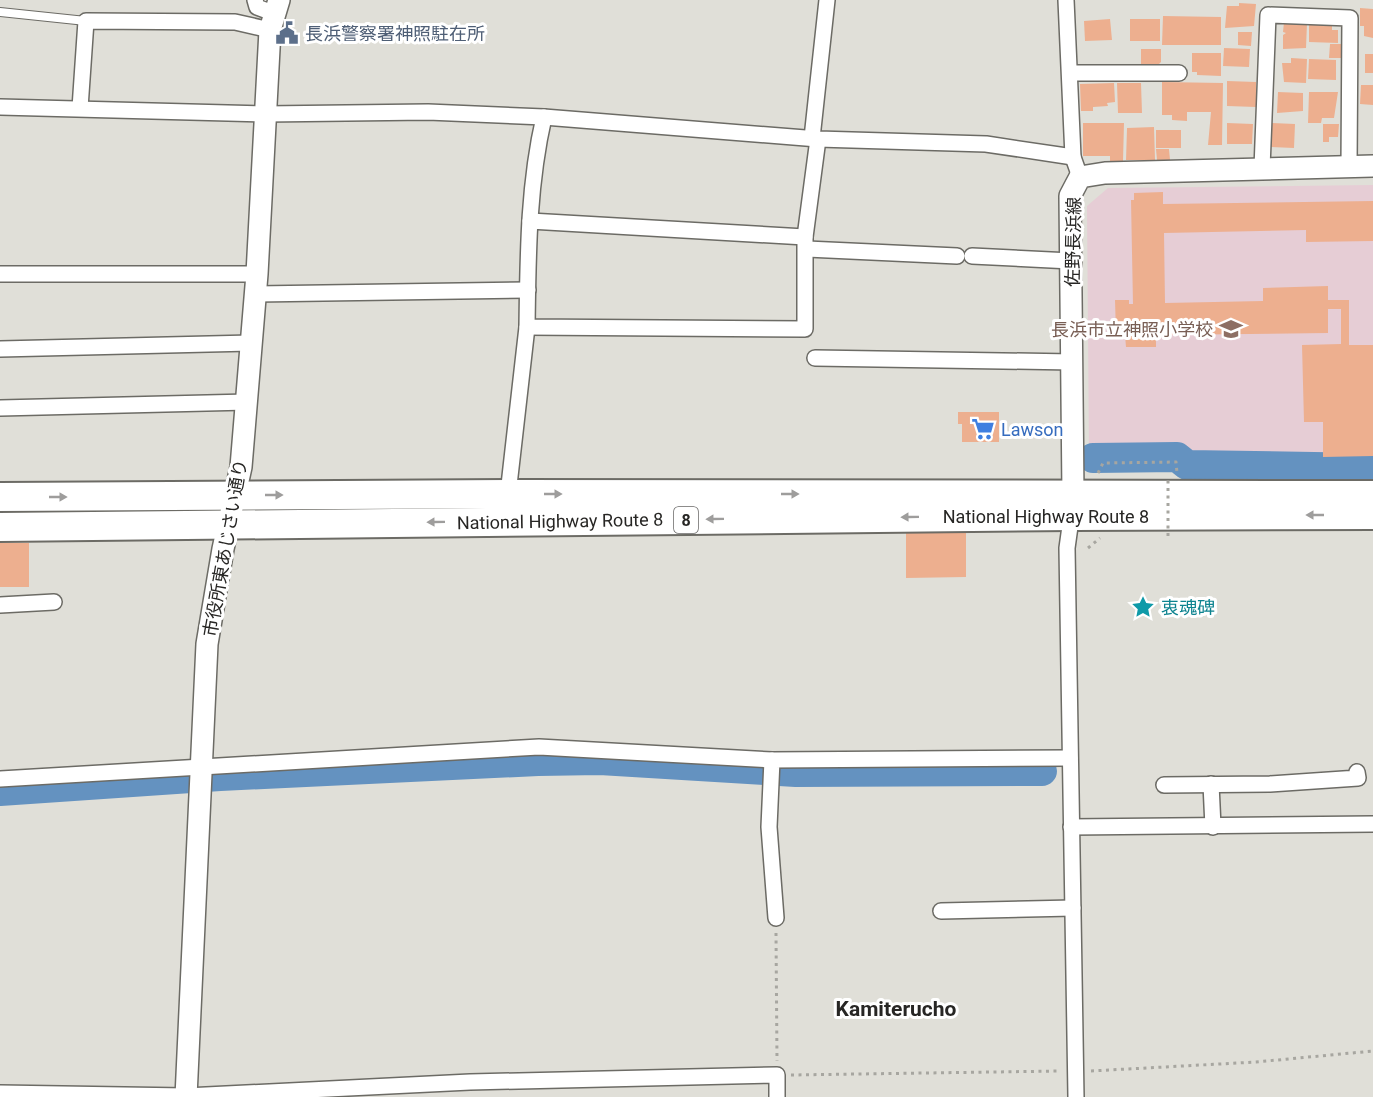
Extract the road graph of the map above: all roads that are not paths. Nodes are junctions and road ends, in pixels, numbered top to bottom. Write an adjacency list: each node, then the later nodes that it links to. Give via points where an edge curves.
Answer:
1 (255, 0): 5 (street, via 257,7)
2 (827, 0): 13 (street)
3 (1066, 0): 8 (street)
4 (0, 12): 6 (lane)
5 (274, 14): 6 (street, via 235,22); 11 (street, 市役所東あじさい通り)
6 (86, 21): 10 (street)
7 (1179, 72): 8 (street)
8 (1070, 73): 14 (street)
9 (0, 107): 10 (street)
10 (80, 108): 11 (street)
11 (265, 114): 12 (street, via 428,112); 23 (street, 市役所東あじさい通り)
12 (544, 117): 13 (street); 19 (street, via 536,152)
13 (815, 139): 14 (street, via 986,144); 20 (street)
14 (1073, 157): 18 (street)
15 (1349, 166): 16 (street, 佐野長浜線); 17 (street, 佐野長浜線); 17 (street, via 1350,18 1268,15)
16 (1373, 166)
17 (1262, 168): 18 (street, 佐野長浜線, via 1105,172)
18 (1080, 177): 21 (street, 佐野長浜線, via 1070,196)
19 (530, 221): 20 (street); 24 (street)
20 (806, 243): 21 (street); 25 (street, via 805,329)
21 (1071, 261): 29 (street, 佐野長浜線)
22 (0, 274): 23 (street)
23 (256, 284): 24 (street); 26 (street, 市役所東あじさい通り)
24 (528, 290): 25 (street)
25 (527, 327): 32 (street)
26 (251, 343): 27 (street); 30 (street, 市役所東あじさい通り)
27 (0, 349)
28 (814, 358): 29 (street)
29 (1073, 362): 36 (street, 佐野長浜線)
30 (248, 402): 31 (street); 33 (street, 市役所東あじさい通り)
31 (0, 408)
32 (508, 494): 33 (highway, National Highway Route 8 / 8, one-way to 32); 36 (highway, National Highway Route 8 / 8, one-way to 36)
33 (236, 495): 35 (highway, National Highway Route 8 / 8, one-way to 33); 38 (street, 市役所東あじさい通り)
34 (1373, 495): 36 (highway, National Highway Route 8 / 8)
35 (0, 497)
36 (1072, 505): 37 (highway, National Highway Route 8 / 8, one-way to 36); 38 (highway, National Highway Route 8 / 8, one-way to 38); 42 (street, via 1067,548)
37 (1373, 516)
38 (229, 524): 39 (highway, National Highway Route 8 / 8); 45 (street, 市役所東あじさい通り, via 207,644)
39 (0, 527)
40 (54, 602): 41 (street)
41 (0, 605)
42 (1070, 758): 43 (street); 50 (street)
43 (772, 760): 45 (street, via 539,747); 54 (street, via 769,827)
44 (1357, 772): 47 (street, via 1358,778)
45 (199, 774): 46 (street); 56 (street, 市役所東あじさい通り)
46 (0, 779)
47 (1211, 784): 48 (street); 51 (street)
48 (1164, 785)
49 (1373, 824): 51 (street)
50 (1071, 827): 51 (street); 52 (street)
51 (1213, 827)
52 (1073, 908): 53 (street); 58 (street)
53 (941, 911)
54 (776, 918)
55 (0, 1093): 56 (street)
56 (186, 1097): 57 (street, via 470,1082 777,1075)
57 (777, 1097)
58 (1076, 1097)

